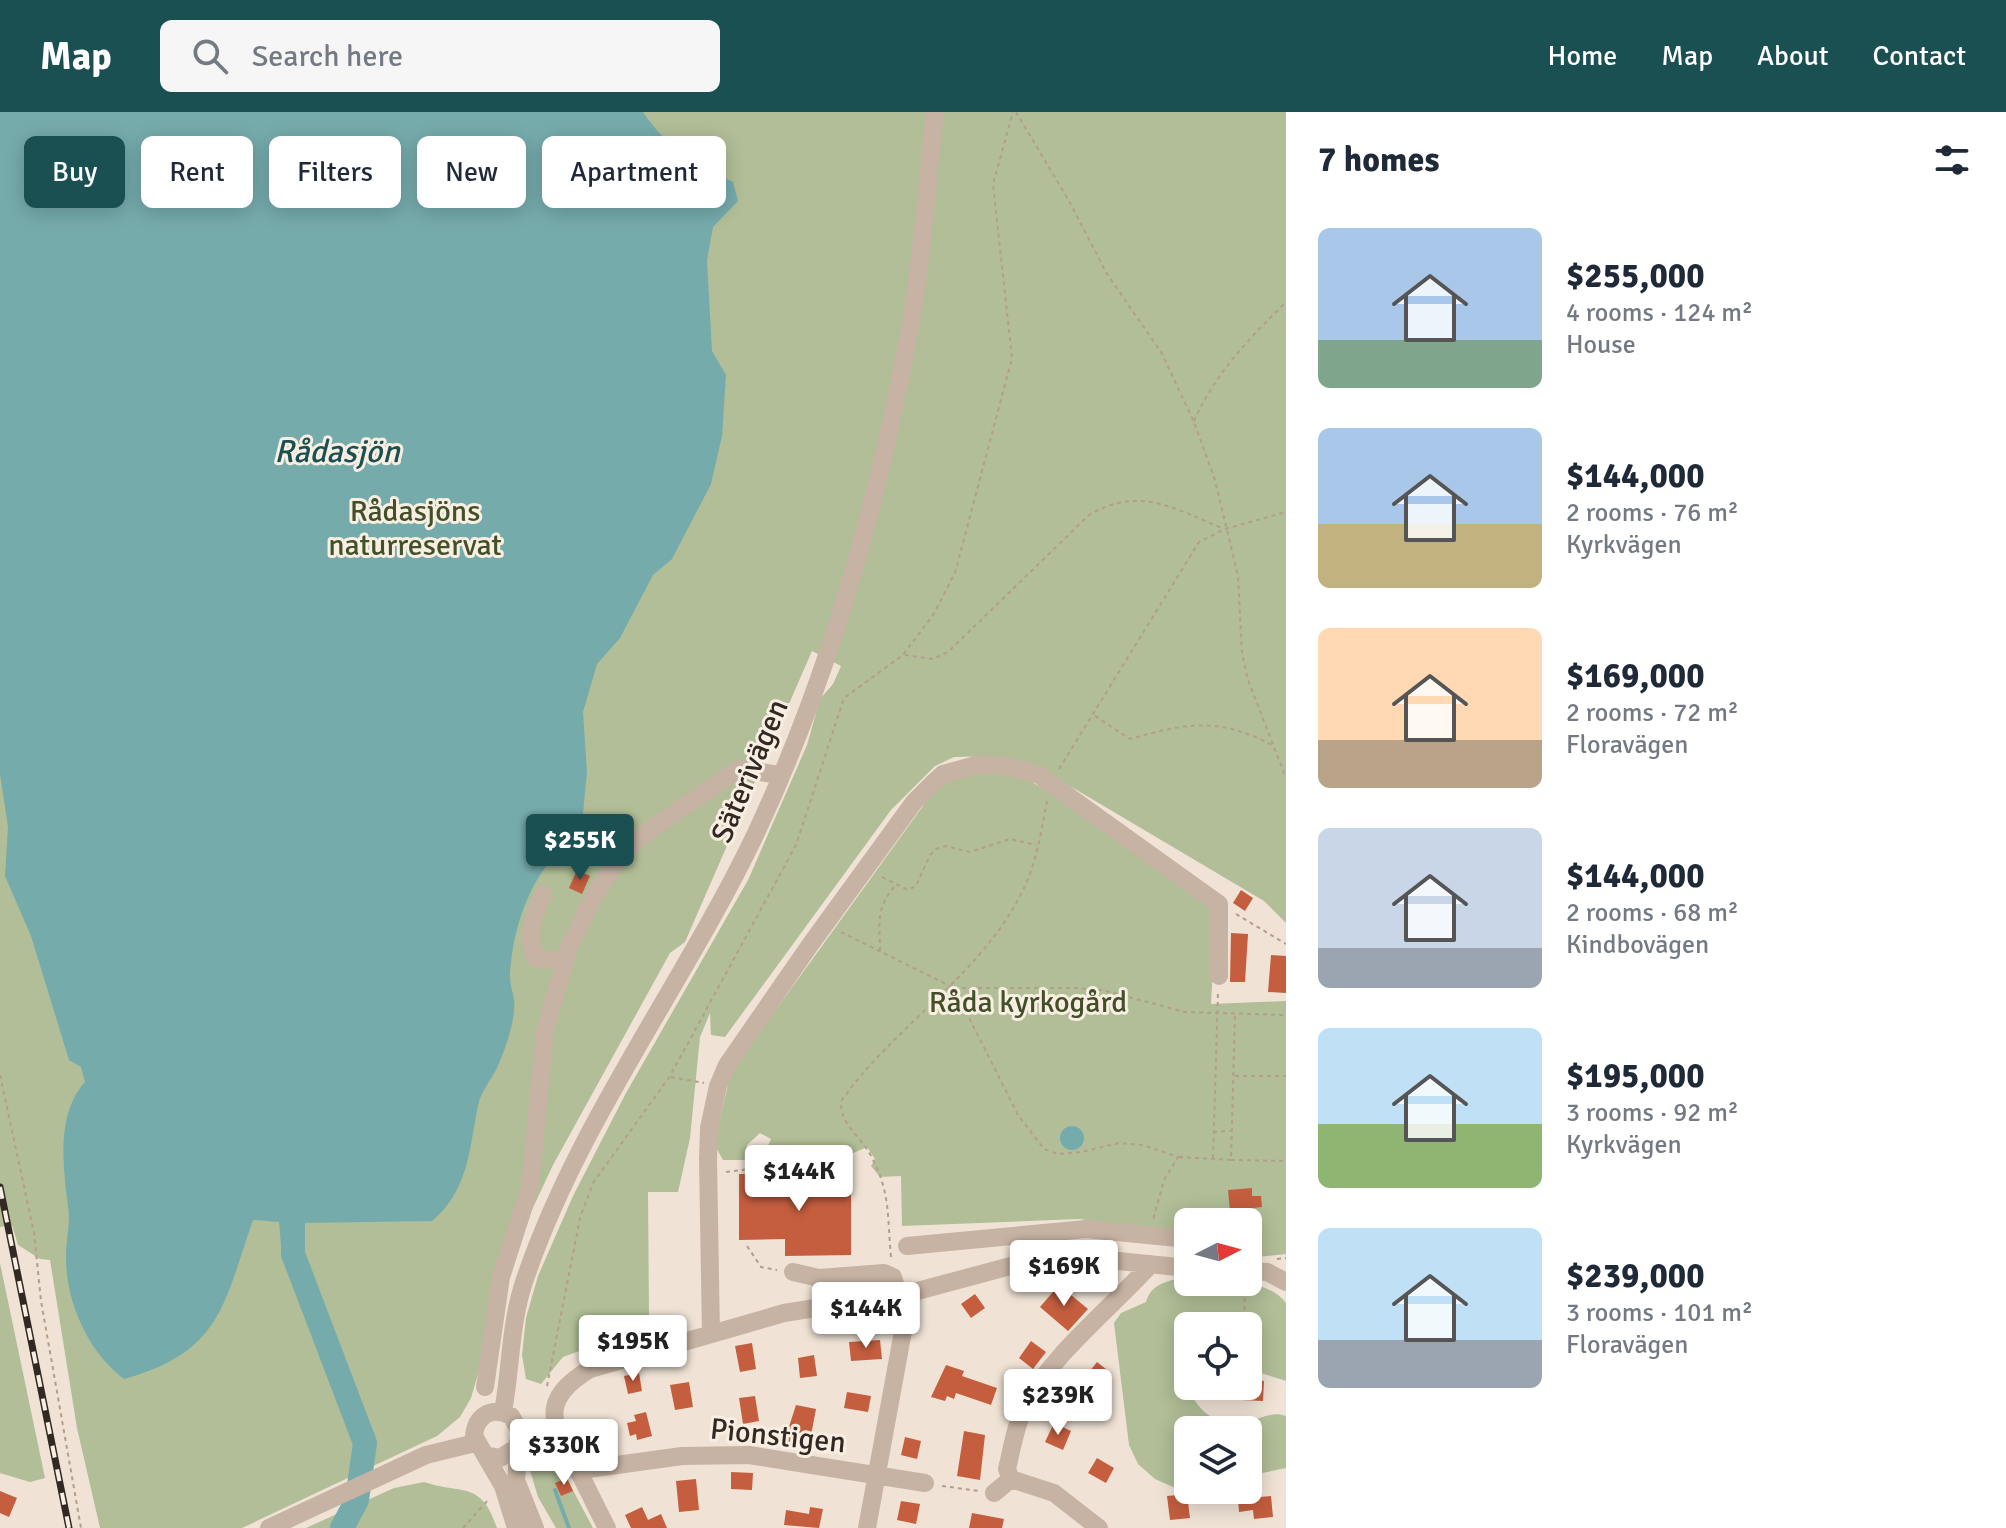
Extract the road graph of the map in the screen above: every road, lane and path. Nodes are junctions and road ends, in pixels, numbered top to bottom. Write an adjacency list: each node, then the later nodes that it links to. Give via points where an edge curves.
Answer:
1 (935, 112): 10 (street, Säterivägen, via 910,330 872,509 811,700)
2 (1014, 112): 4 (path, via 1107,274 1161,352); 7 (path, via 993,184 1012,358 955,573)
3 (1286, 302): 4 (path, via 1234,354)
4 (1194, 422): 6 (path, via 1215,480)
5 (1286, 512): 6 (path)
6 (1225, 529): 7 (path, via 1156,502 1111,503 1089,515 948,652 933,659); 8 (path, via 1199,542); 9 (path, via 1238,576 1242,653)
7 (903, 655): 28 (path, via 844,698 796,845)
8 (1093, 715): 9 (path, via 1130,739 1182,724 1241,729); 12 (path)
9 (1273, 746): 11 (path)
10 (780, 775): 21 (street, via 739,769 644,834 624,852 595,894); 53 (street, Säterivägen, via 719,909 578,1158 543,1237 515,1318)
11 (1286, 778)
12 (1052, 782): 13 (path); 14 (street, via 1001,765 943,774 914,802); 17 (street)
13 (1037, 846): 15 (path, via 1010,839 970,852 946,846 930,855 916,886); 23 (path, via 1027,880)
14 (867, 866): 15 (path); 18 (street)
15 (895, 886): 20 (path, via 877,918)
16 (543, 894): 21 (street, via 531,923 531,949 537,959)
17 (1219, 904): 19 (path); 22 (street)
18 (825, 924): 20 (path); 31 (street, via 735,1053)
19 (1286, 944)
20 (880, 951): 23 (path)
21 (564, 960): 51 (street, via 545,1031 530,1187 501,1277)
22 (1219, 976): 24 (path)
23 (952, 987): 24 (path, via 1102,990 1185,1012); 34 (path, via 1018,1115 1044,1149 1058,1154 1119,1143); 49 (path, via 852,1086 840,1108 887,1189)
24 (1216, 1013): 25 (path); 33 (path)
25 (1235, 1013): 26 (path); 29 (path)
26 (1286, 1015)
27 (0, 1075): 62 (path, via 34,1233)
28 (670, 1076): 31 (path); 52 (path, via 593,1183 565,1281)
29 (1233, 1076): 30 (path); 32 (path)
30 (1286, 1076)
31 (718, 1086): 39 (street, via 709,1128)
32 (1231, 1131): 33 (path); 36 (path)
33 (1213, 1132): 35 (path)
34 (1178, 1157): 35 (path); 40 (path, via 1164,1180)
35 (1213, 1159): 36 (path)
36 (1231, 1160): 37 (path)
37 (1286, 1161)
38 (783, 1173): 39 (path, via 748,1167)
39 (708, 1178): 50 (street)
40 (1150, 1233): 41 (street); 43 (street, via 1042,1231)
41 (1174, 1237)
42 (747, 1246): 46 (path, via 761,1267)
43 (907, 1246)
44 (1151, 1264): 45 (street); 49 (street, via 1044,1257); 59 (street, via 1061,1355 1034,1391 1012,1449 1007,1469)
45 (1174, 1266)
46 (793, 1272): 49 (street, via 807,1277 878,1273)
47 (1262, 1272): 48 (street)
48 (1286, 1282)
49 (900, 1288): 50 (street); 58 (street)
50 (711, 1334): 54 (street, via 590,1369 559,1394)
51 (485, 1387)
52 (549, 1390)
53 (503, 1412): 55 (street, via 514,1418); 56 (street, via 479,1419 474,1432)
54 (554, 1422): 55 (street); 57 (street)
55 (519, 1437): 56 (street, via 504,1457); 65 (street, via 516,1480)
56 (480, 1449): 63 (street, via 450,1447); 64 (street, via 503,1486)
57 (579, 1473): 58 (street, Pionstigen, via 717,1454 782,1457); 66 (street)
58 (876, 1475): 60 (street, Pionstigen); 67 (street)
59 (1011, 1479): 61 (street); 68 (street, via 1054,1493)
60 (925, 1483): 61 (path)
61 (994, 1493)
62 (81, 1528)
63 (269, 1528)
64 (516, 1528)
65 (535, 1528)
66 (607, 1528)
67 (867, 1528)
68 (1099, 1528)

